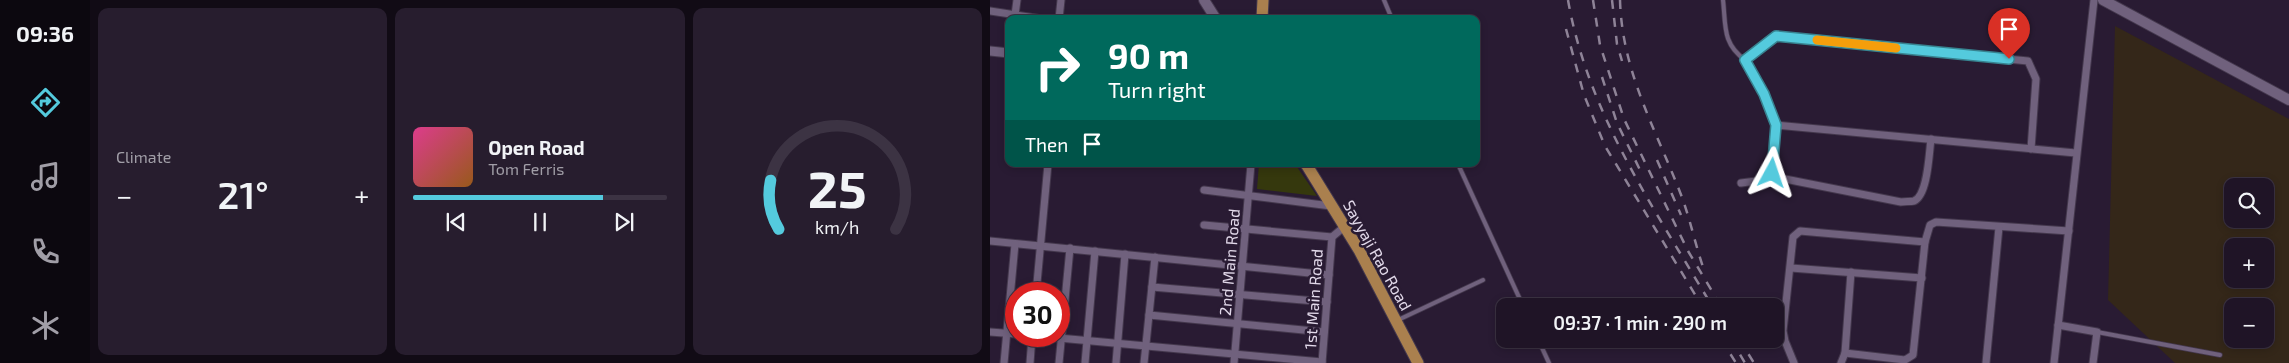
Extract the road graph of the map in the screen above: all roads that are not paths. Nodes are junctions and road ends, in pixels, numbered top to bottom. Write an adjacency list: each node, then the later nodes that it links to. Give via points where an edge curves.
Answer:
1 (1017, 0): 10 (street)
2 (1061, 0): 11 (street)
3 (1204, 0): 12 (main road)
4 (1263, 0): 13 (main road)
5 (1384, 0): 14 (lane)
6 (1723, 0): 17 (lane, via 1726,37 1730,46)
7 (2094, 0): 22 (street)
8 (2103, 0): 18 (main road)
9 (990, 11): 10 (street)
10 (1015, 15)
11 (1059, 15)
12 (1213, 15)
13 (1262, 15)
14 (1390, 15)
15 (990, 51): 16 (street)
16 (1005, 53)
17 (1745, 60): 19 (street, via 1764,94); 21 (street, via 1776,36 2028,61 2036,79)
18 (2289, 100)
19 (1776, 125): 20 (street); 27 (street)
20 (1931, 139): 21 (street); 27 (street, via 1925,186 1914,201 1901,202)
21 (2031, 148): 22 (street)
22 (2076, 152): 36 (street)
23 (1048, 167): 41 (street)
24 (1251, 167): 30 (street, 2nd Main Road)
25 (1308, 167): 31 (main road, Sayyaji Rao Road)
26 (1459, 167): 57 (lane)
27 (1770, 176): 28 (street)
28 (1741, 183)
29 (1204, 190): 30 (street)
30 (1249, 194): 31 (street); 35 (street, 2nd Main Road)
31 (1332, 206): 33 (main road, Sayyaji Rao Road)
32 (1204, 225): 35 (street)
33 (1344, 227): 37 (street); 60 (main road, Sayyaji Rao Road)
34 (1998, 227): 36 (street); 39 (street, via 1936,222 1930,226); 92 (street)
35 (1246, 230): 37 (street); 46 (street, 2nd Main Road)
36 (2069, 231): 62 (street)
37 (1332, 237): 49 (street, 1st Main Road)
38 (990, 241): 40 (street)
39 (1925, 242): 47 (street, via 1800,231 1793,237); 50 (street)
40 (1015, 244): 41 (street); 52 (street)
41 (1040, 245): 42 (street); 53 (street)
42 (1070, 248): 43 (street); 54 (street)
43 (1095, 251): 44 (street); 68 (street)
44 (1125, 254): 45 (street); 69 (street)
45 (1155, 257): 46 (street); 55 (street)
46 (1242, 266): 49 (street); 56 (street, 2nd Main Road)
47 (1791, 268): 48 (street); 89 (street, via 1784,331)
48 (1851, 272): 50 (street); 75 (street)
49 (1329, 275): 58 (street, 1st Main Road)
50 (1922, 278): 78 (street)
51 (1483, 280): 60 (lane)
52 (1012, 282)
53 (1037, 282)
54 (1067, 282)
55 (1152, 287): 56 (street); 59 (street)
56 (1240, 294): 58 (street); 61 (street, 2nd Main Road)
57 (1519, 298)
58 (1327, 302): 64 (street, 1st Main Road)
59 (1149, 315): 61 (street); 70 (street)
60 (1396, 321): 87 (main road, Sayyaji Rao Road)
61 (1237, 323): 64 (street); 76 (street, 2nd Main Road)
62 (2058, 325): 65 (street); 93 (street)
63 (990, 332): 66 (street)
64 (1324, 332): 79 (street, 1st Main Road)
65 (2097, 332): 77 (lane); 94 (street)
66 (1005, 334)
67 (1070, 339): 68 (street)
68 (1087, 340): 69 (street); 83 (street)
69 (1118, 343): 70 (street); 84 (street)
70 (1146, 346): 76 (street); 85 (street)
71 (1006, 347): 80 (street)
72 (1031, 347): 81 (street)
73 (1061, 347): 82 (street)
74 (1542, 348): 88 (lane)
75 (1845, 353): 78 (street, via 1905,360); 90 (street)
76 (1235, 354): 79 (street); 86 (street, 2nd Main Road)
77 (2220, 354)
78 (1913, 355): 91 (street)
79 (1322, 362)
80 (1004, 363)
81 (1030, 363)
82 (1059, 363)
83 (1085, 363)
84 (1116, 363)
85 (1144, 363)
86 (1234, 363)
87 (1418, 363)
88 (1549, 363)
89 (1794, 363)
90 (1841, 363)
91 (1913, 363)
92 (1986, 363)
93 (2054, 363)
94 (2093, 363)

